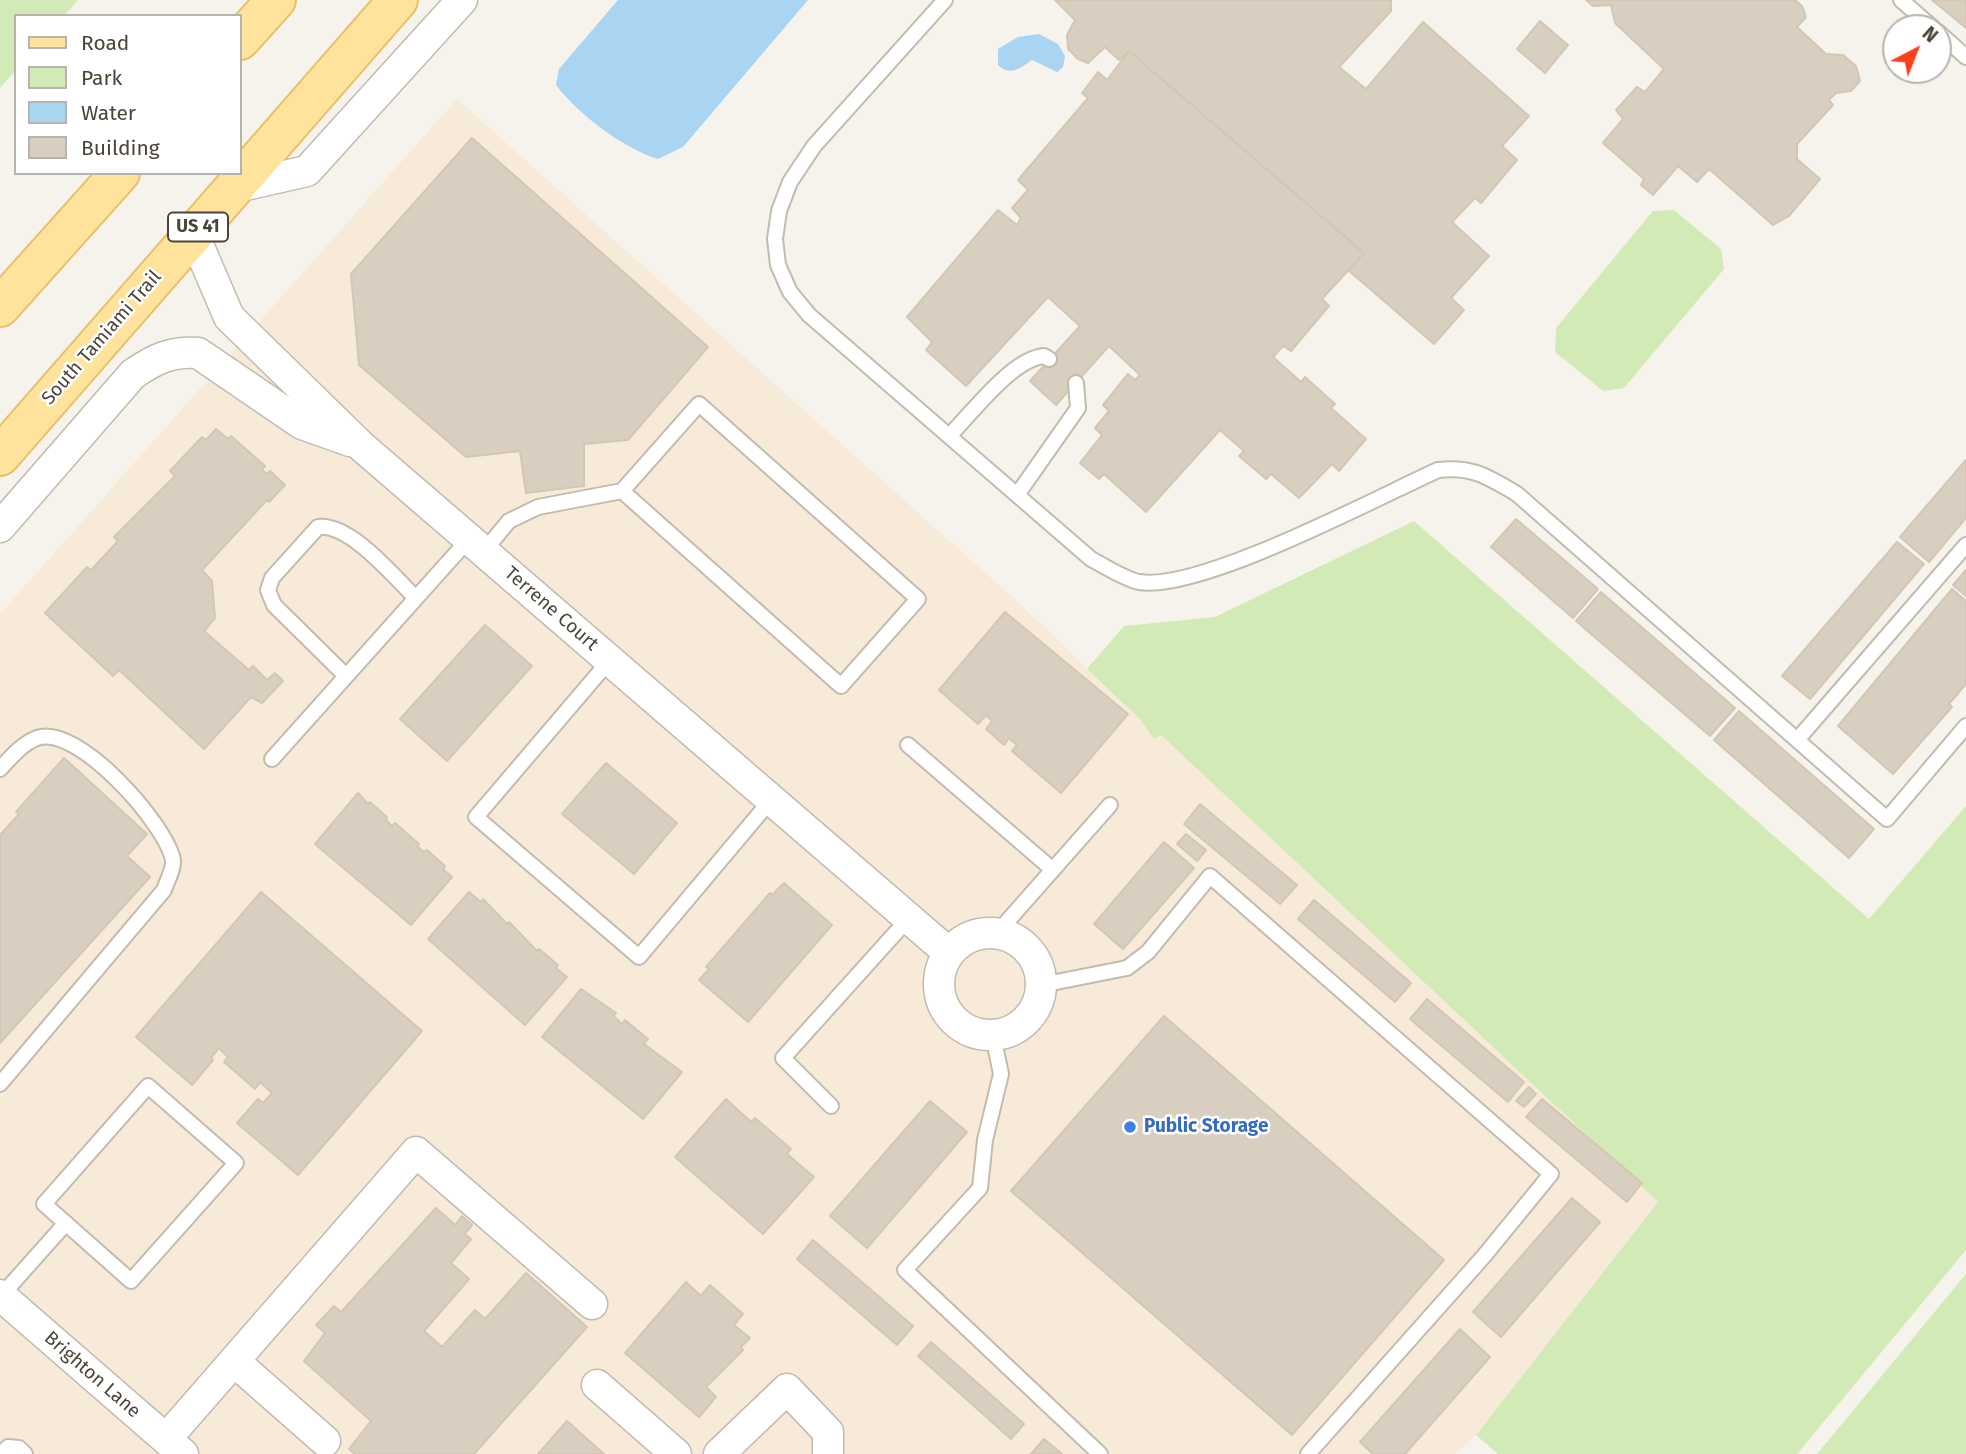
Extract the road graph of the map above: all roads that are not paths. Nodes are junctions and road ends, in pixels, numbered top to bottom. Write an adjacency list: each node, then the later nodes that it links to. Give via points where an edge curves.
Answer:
1 (276, 0): 8 (main road)
2 (383, 0): 10 (main road)
3 (398, 0): 10 (main road, South Tamiami Trail / US 41)
4 (462, 0): 13 (street, via 307,171)
5 (946, 0): 18 (lane, via 814,146 790,182 775,239 778,264 790,292 809,315)
6 (1901, 0): 7 (lane)
7 (1917, 14)
8 (242, 38)
9 (1952, 44): 11 (lane)
10 (355, 48): 13 (main road, South Tamiami Trail / US 41)
11 (1966, 57)
12 (118, 175): 15 (main road)
13 (232, 188): 14 (main road, South Tamiami Trail / US 41)
14 (193, 233): 19 (street, Terrene Court, via 229,317); 20 (main road, South Tamiami Trail / US 41)
15 (0, 307)
16 (1049, 359): 18 (lane, via 1031,357 1017,366)
17 (1076, 383): 22 (lane, via 1078,408)
18 (949, 436): 22 (lane)
19 (360, 444): 23 (street, via 302,424 198,353 156,357 132,374); 24 (street, Terrene Court)
20 (0, 456)
21 (622, 491): 21 (lane, via 841,686 918,599 699,404); 24 (lane, via 538,507)
22 (1017, 495): 30 (lane, via 1091,559 1139,582 1175,580 1233,563 1438,470 1462,467 1517,494)
23 (0, 527)
24 (476, 545): 26 (lane); 27 (street, Terrene Court)
25 (1966, 545): 30 (lane)
26 (416, 598): 28 (lane); 28 (lane, via 351,537 331,525 318,527 272,578 268,590 274,605)
27 (610, 660): 34 (street, Terrene Court); 34 (lane, via 476,817 639,957)
28 (346, 676): 32 (lane)
29 (1966, 726): 30 (lane, via 1887,819)
30 (1797, 740)
31 (908, 745): 36 (lane)
32 (272, 758)
33 (0, 769): 42 (lane, via 38,737 60,739 87,753 150,816 167,840 174,863 164,890)
34 (771, 800): 37 (street, Terrene Court)
35 (1110, 806): 36 (lane)
36 (1053, 870): 38 (lane)
37 (908, 919): 39 (street, Terrene Court); 43 (lane, via 783,1058)
38 (997, 933): 39 (street, via 970,936); 40 (street, via 1018,942 1034,957)
39 (949, 953): 41 (street, via 939,976 941,1001 961,1027)
40 (1041, 985): 41 (street, via 1039,1000 1027,1020 1008,1033); 57 (lane, via 1127,968 1148,953 1210,876 1551,1174)
41 (993, 1036): 56 (lane, via 1001,1074 985,1140 980,1188 905,1270)
42 (0, 1084)
43 (831, 1106)
44 (66, 1223): 44 (lane, via 44,1204 148,1086 236,1164 131,1281); 45 (lane)
45 (0, 1296): 50 (street, Brighton Lane)
46 (592, 1304): 47 (street, via 416,1152)
47 (234, 1362): 49 (street); 50 (street)
48 (597, 1385): 54 (street)
49 (325, 1441)
50 (175, 1447)
51 (733, 1448): 55 (street, via 787,1389 828,1432)
52 (1, 1454): 53 (lane, via 8,1447)
53 (25, 1454)
54 (676, 1454)
55 (828, 1454)
56 (1100, 1454)
57 (1308, 1454)

